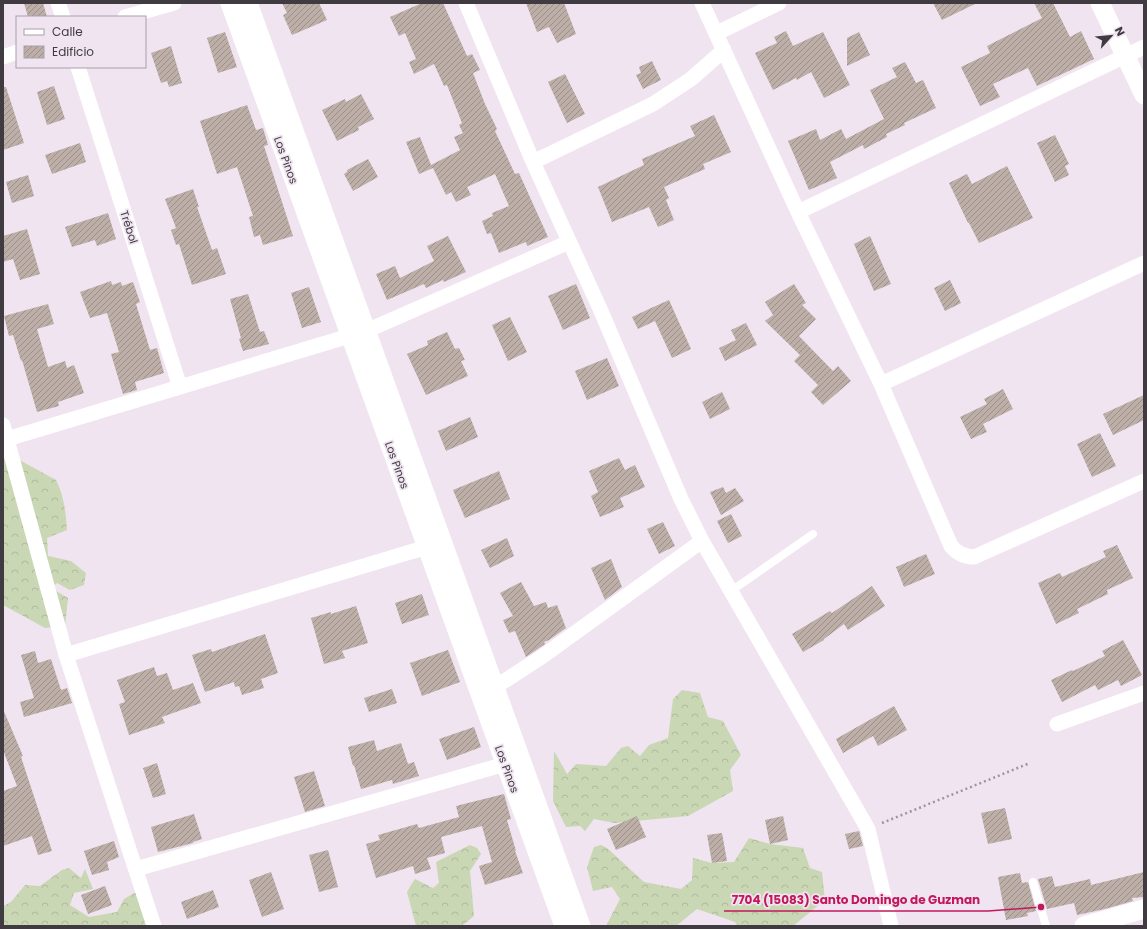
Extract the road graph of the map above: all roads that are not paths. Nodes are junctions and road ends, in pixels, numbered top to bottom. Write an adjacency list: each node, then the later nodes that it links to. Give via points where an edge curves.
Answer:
1 (58, 3): 9 (street)
2 (174, 3): 10 (street)
3 (230, 3): 23 (street, Los Pinos)
4 (248, 3): 23 (street)
5 (466, 3): 19 (street)
6 (702, 3): 11 (street)
7 (779, 3): 11 (street)
8 (1100, 3): 15 (street)
9 (62, 16)
10 (128, 16)
11 (717, 33): 13 (street)
12 (1144, 47): 15 (street)
13 (724, 50): 19 (street, via 691,79 653,104); 20 (street)
14 (16, 52): 16 (street)
15 (1126, 55): 18 (street); 20 (street)
16 (3, 57)
17 (78, 68): 25 (street, Trébol)
18 (1144, 95)
19 (533, 162): 21 (street)
20 (798, 212): 24 (street)
21 (569, 242): 23 (street); 29 (street, via 681,499)
22 (1144, 263): 24 (street)
23 (358, 333): 25 (street); 30 (street, Los Pinos); 33 (street)
24 (881, 384): 27 (street, via 951,546 964,556 974,557)
25 (180, 387): 26 (street)
26 (4, 435): 32 (street)
27 (1144, 481)
28 (813, 534): 31 (lane)
29 (702, 541): 31 (street); 33 (street, via 543,656)
30 (427, 547): 32 (street); 33 (street, Los Pinos)
31 (731, 590): 43 (street, via 868,829)
32 (66, 655): 37 (street)
33 (488, 692): 36 (street, Los Pinos)
34 (1144, 692): 35 (street)
35 (1057, 724)
36 (513, 762): 37 (street); 41 (street, Los Pinos); 42 (street)
37 (136, 869): 40 (street)
38 (1033, 882): 44 (lane)
39 (1144, 908): 45 (street)
40 (154, 926)
41 (564, 926)
42 (581, 926)
43 (891, 926)
44 (1046, 926)
45 (1084, 926)

